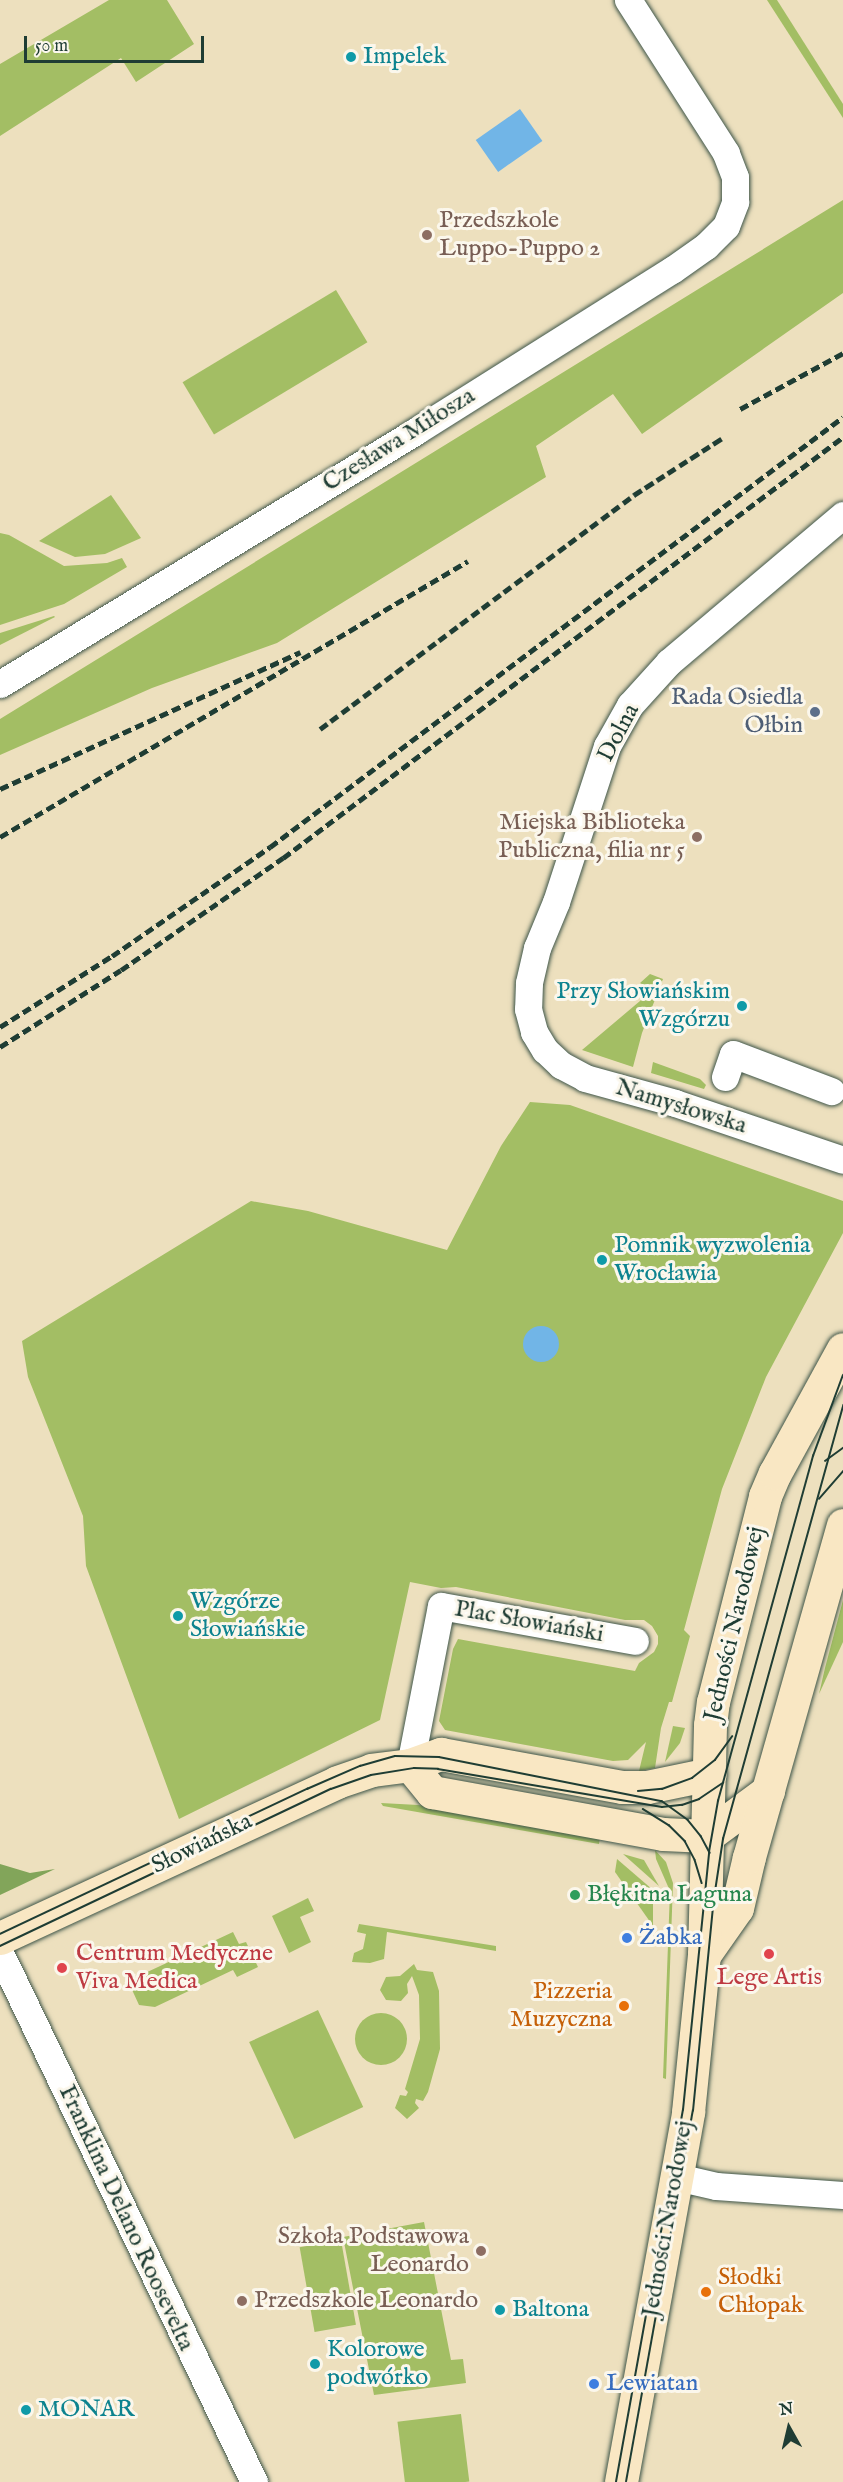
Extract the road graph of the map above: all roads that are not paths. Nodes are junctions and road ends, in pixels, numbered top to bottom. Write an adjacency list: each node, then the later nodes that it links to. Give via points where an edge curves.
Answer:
1 (628, 0): 3 (street, Czesława Miłosza, via 726,153 735,177 735,202 726,226 706,246 416,431)
2 (843, 515): 4 (street, Dolna, via 669,662 630,705 607,746 537,948 528,1009)
3 (0, 684)
4 (534, 1032): 7 (street, Namysłowska, via 561,1065 585,1078 675,1103)
5 (724, 1077): 6 (street, via 734,1054)
6 (831, 1091)
7 (843, 1160)
8 (843, 1350): 9 (street, Jedności Narodowej)
9 (832, 1396): 13 (street, Jedności Narodowej, via 775,1473 765,1496 713,1702)
10 (843, 1526): 14 (street, Jedności Narodowej)
11 (635, 1641): 12 (street, Plac Słowiański, via 441,1606)
12 (410, 1765): 13 (street, Słowiańska, via 441,1754 622,1788); 15 (street, via 432,1792 631,1829); 16 (street, Słowiańska, via 371,1770 291,1801)
13 (710, 1774): 15 (street, Jedności Narodowej)
14 (768, 1791): 15 (street); 18 (street, Jedności Narodowej, via 737,1908)
15 (707, 1836): 18 (street, Jedności Narodowej)
16 (0, 1938)
17 (0, 1953): 21 (street, Franklina Delano Roosevelta)
18 (704, 1955): 19 (street, Jedności Narodowej, via 688,2112)
19 (676, 2176): 20 (street, via 716,2186); 22 (street, Jedności Narodowej)
20 (843, 2195)
21 (254, 2482)
22 (621, 2482)

